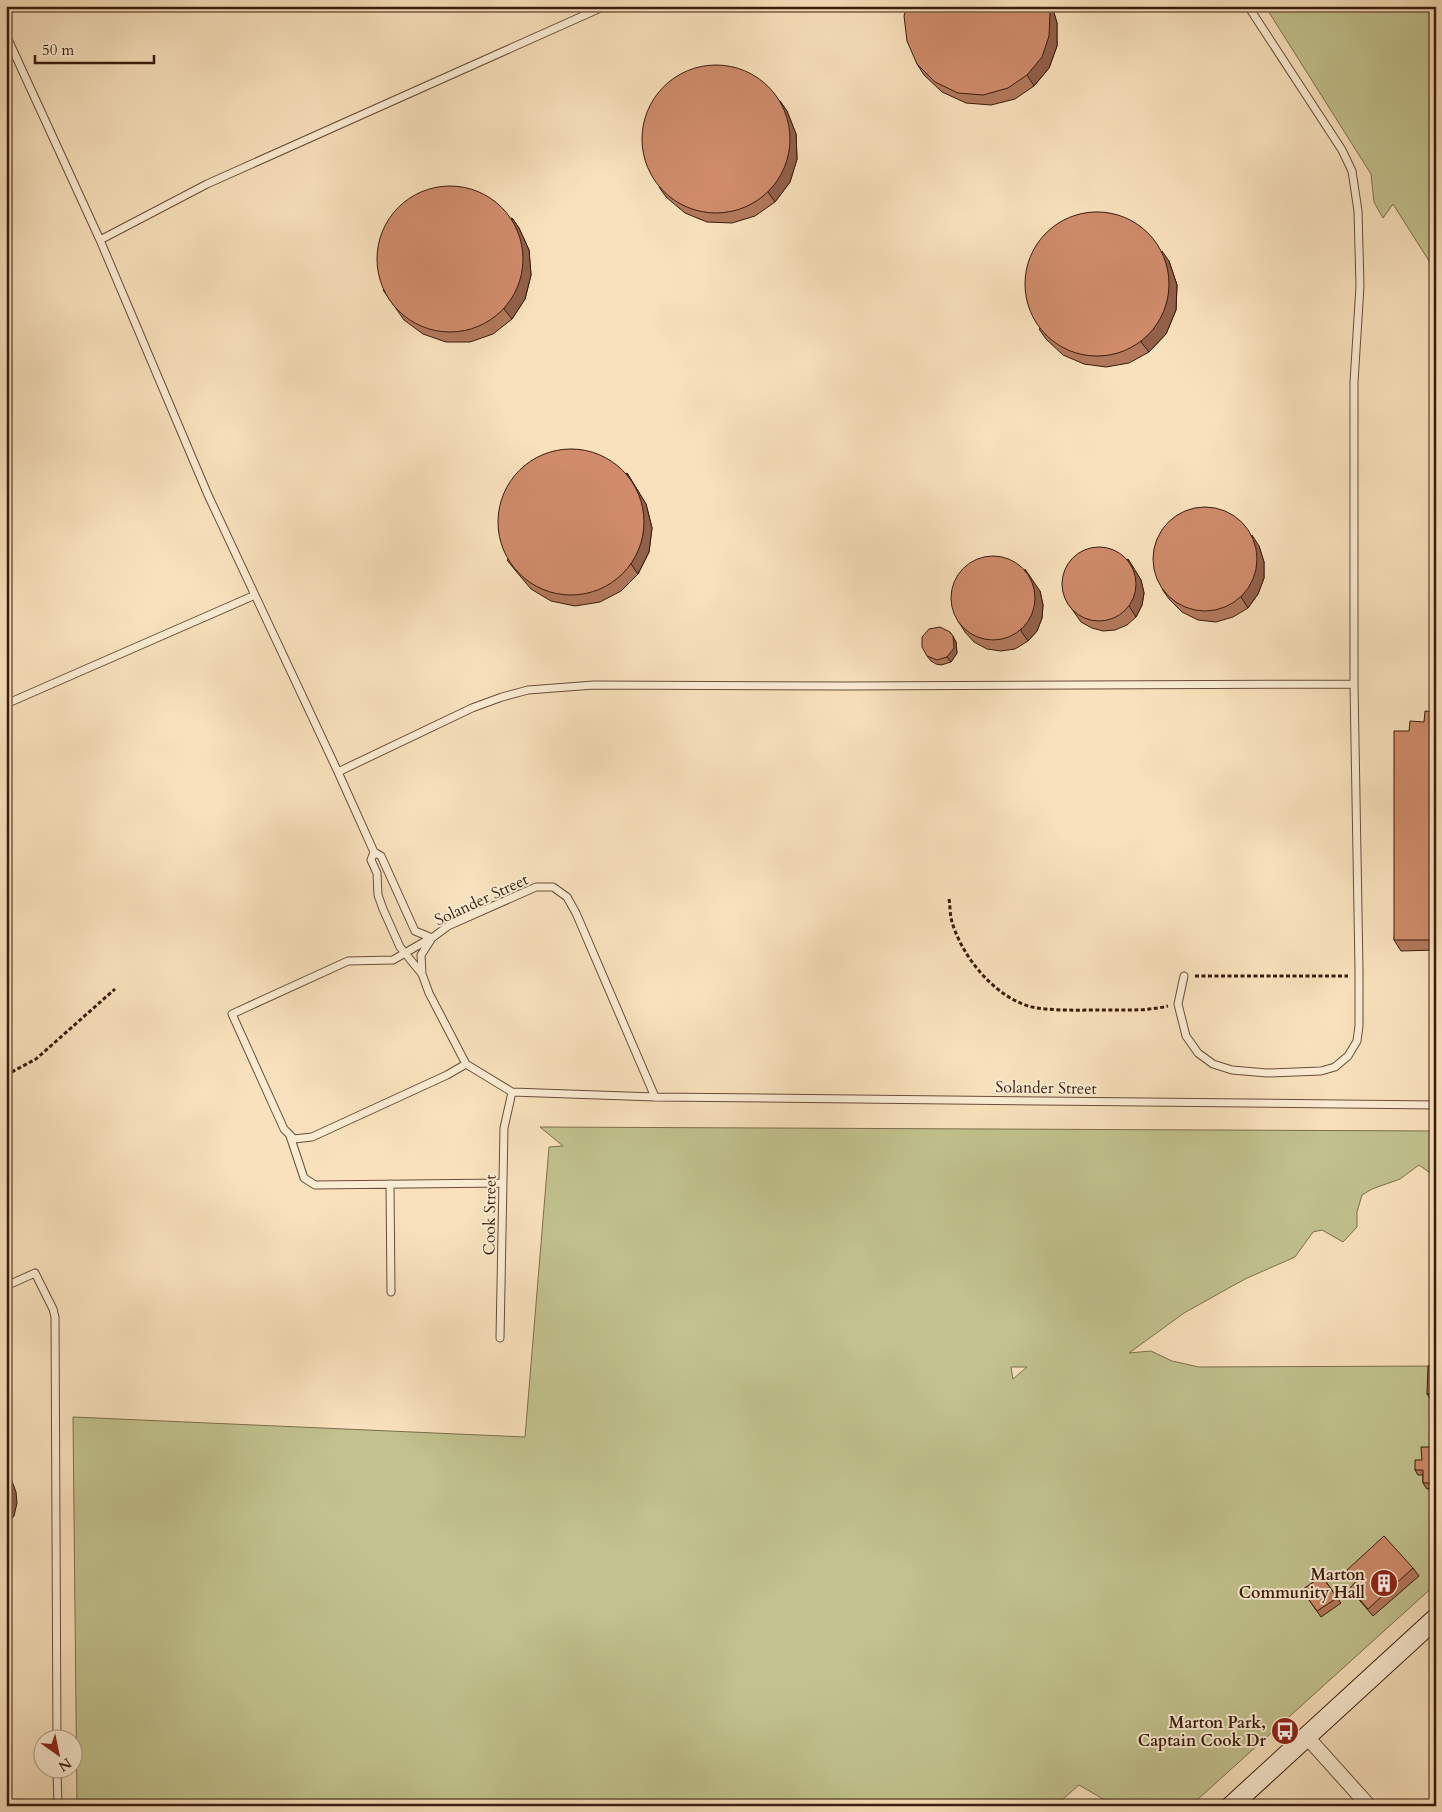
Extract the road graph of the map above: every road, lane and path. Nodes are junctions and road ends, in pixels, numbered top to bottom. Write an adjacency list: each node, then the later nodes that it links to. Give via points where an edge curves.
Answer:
1 (606, 6): 4 (lane, via 207,184)
2 (1248, 6): 6 (lane, via 1337,140 1352,171 1355,190 1360,286 1354,382)
3 (6, 34): 4 (lane)
4 (100, 240): 5 (lane, via 208,495)
5 (255, 595): 7 (lane); 8 (lane)
6 (1354, 684): 8 (lane, via 562,687 528,690 472,708); 13 (lane)
7 (6, 704)
8 (338, 772): 9 (lane)
9 (374, 852): 11 (lane, via 381,856 416,931); 12 (lane, via 371,860 377,873 378,895)
10 (949, 899): 17 (path, via 951,918 972,962 1003,994 1017,1002 1037,1008 1079,1010 1155,1009)
11 (432, 938): 12 (lane); 14 (lane, Solander Street, via 421,956); 21 (lane, Solander Street, via 448,926 536,887 554,887 567,897 576,913)
12 (405, 953): 14 (lane); 23 (lane, via 393,960 348,961 232,1014)
13 (1359, 969): 15 (path, via 1351,976); 17 (lane, via 1357,1040 1348,1056 1335,1067 1320,1071 1267,1073 1232,1070 1213,1064 1198,1053 1186,1036)
14 (422, 974): 18 (lane, Solander Street)
15 (1184, 976): 17 (lane)
16 (115, 989): 19 (path, via 36,1059)
17 (1178, 1004)
18 (466, 1064): 20 (lane, Solander Street); 23 (lane, via 312,1137 294,1140)
19 (6, 1075)
20 (512, 1092): 21 (lane, Solander Street); 24 (lane, Cook Street, via 504,1128)
21 (655, 1097): 22 (lane, Solander Street)
22 (1436, 1105)
23 (289, 1134): 25 (lane, via 304,1178 315,1185)
24 (503, 1183): 25 (lane); 28 (lane, Cook Street)
25 (390, 1184): 27 (lane)
26 (6, 1286): 30 (lane, via 36,1273 56,1318)
27 (391, 1292)
28 (500, 1338)
29 (1436, 1618): 31 (main road)
30 (57, 1730)
31 (1306, 1737): 34 (main road); 35 (street)
32 (57, 1780): 33 (lane)
33 (58, 1806)
34 (1231, 1806)
35 (1369, 1806)

